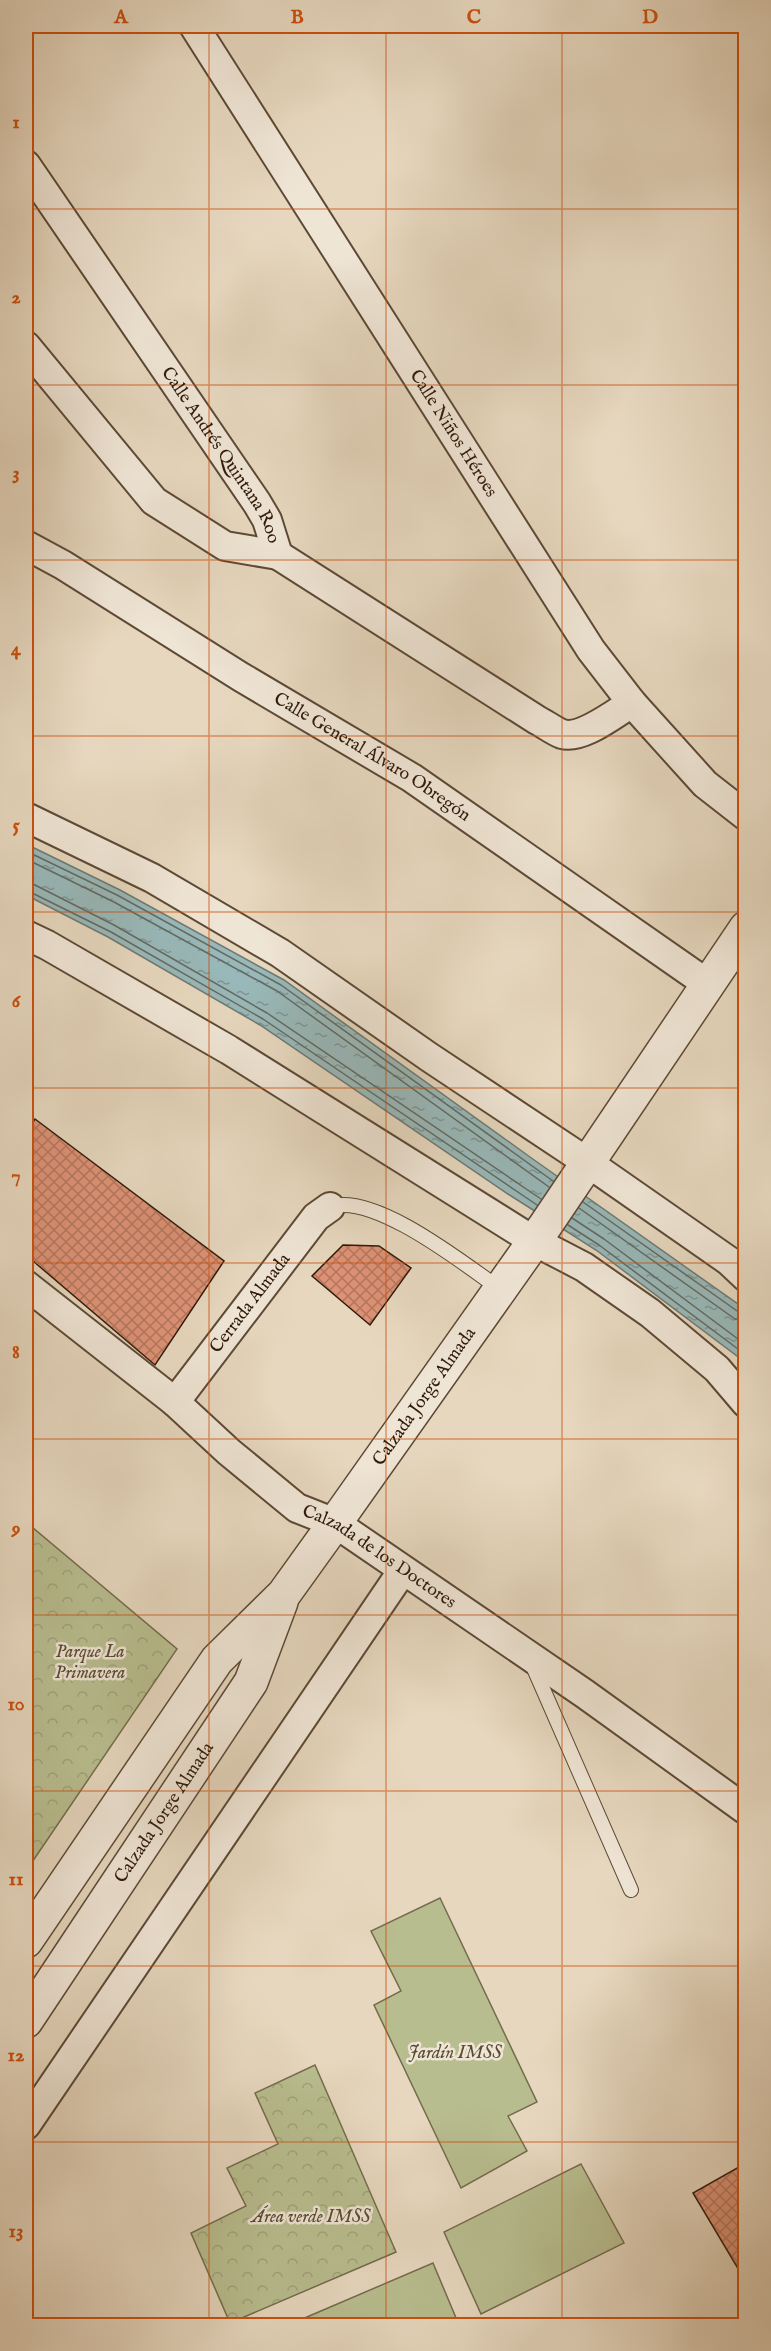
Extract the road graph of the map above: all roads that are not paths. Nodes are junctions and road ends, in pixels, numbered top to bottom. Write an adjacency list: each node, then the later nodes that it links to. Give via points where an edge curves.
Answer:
1 (194, 26): 6 (street, Calle Niños Héroes, via 591,650)
2 (26, 165): 5 (street, Calle Andrés Quintana Roo, via 257,503)
3 (26, 346): 5 (street, via 153,501 225,546)
4 (26, 545): 11 (street, Calle General Álvaro Obregón, via 412,778)
5 (279, 555): 6 (street, Calle Andrés Quintana Roo, via 563,734 580,733)
6 (632, 703): 7 (street, Calle Niños Héroes, via 705,784)
7 (746, 816)
8 (26, 817): 12 (street, via 152,878 280,953)
9 (746, 928): 11 (street)
10 (26, 935): 14 (street)
11 (709, 985): 12 (street)
12 (584, 1166): 14 (street, Calzada Jorge Almada); 15 (street, via 729,1261)
13 (330, 1207): 17 (lane, via 340,1204 374,1210 414,1231); 18 (street, Cerrada Almada, via 316,1217)
14 (539, 1234): 17 (street, Calzada Jorge Almada); 19 (street, via 650,1313 717,1369)
15 (746, 1277)
16 (26, 1286): 18 (street, Calzada de los Doctores)
17 (500, 1289): 20 (street, Calzada Jorge Almada)
18 (175, 1402): 20 (street, Calzada de los Doctores, via 297,1508)
19 (746, 1404)
20 (335, 1523): 21 (street, Calzada de los Doctores); 22 (street, Calzada Jorge Almada)
21 (403, 1570): 23 (street, Calzada de los Doctores); 28 (street)
22 (284, 1594): 26 (street, Calzada Jorge Almada, via 217,1660); 27 (street, Calzada Jorge Almada, via 251,1682)
23 (528, 1654): 24 (street, Calzada de los Doctores); 25 (lane)
24 (746, 1810)
25 (631, 1890)
26 (26, 1941)
27 (26, 2021)
28 (26, 2125)

